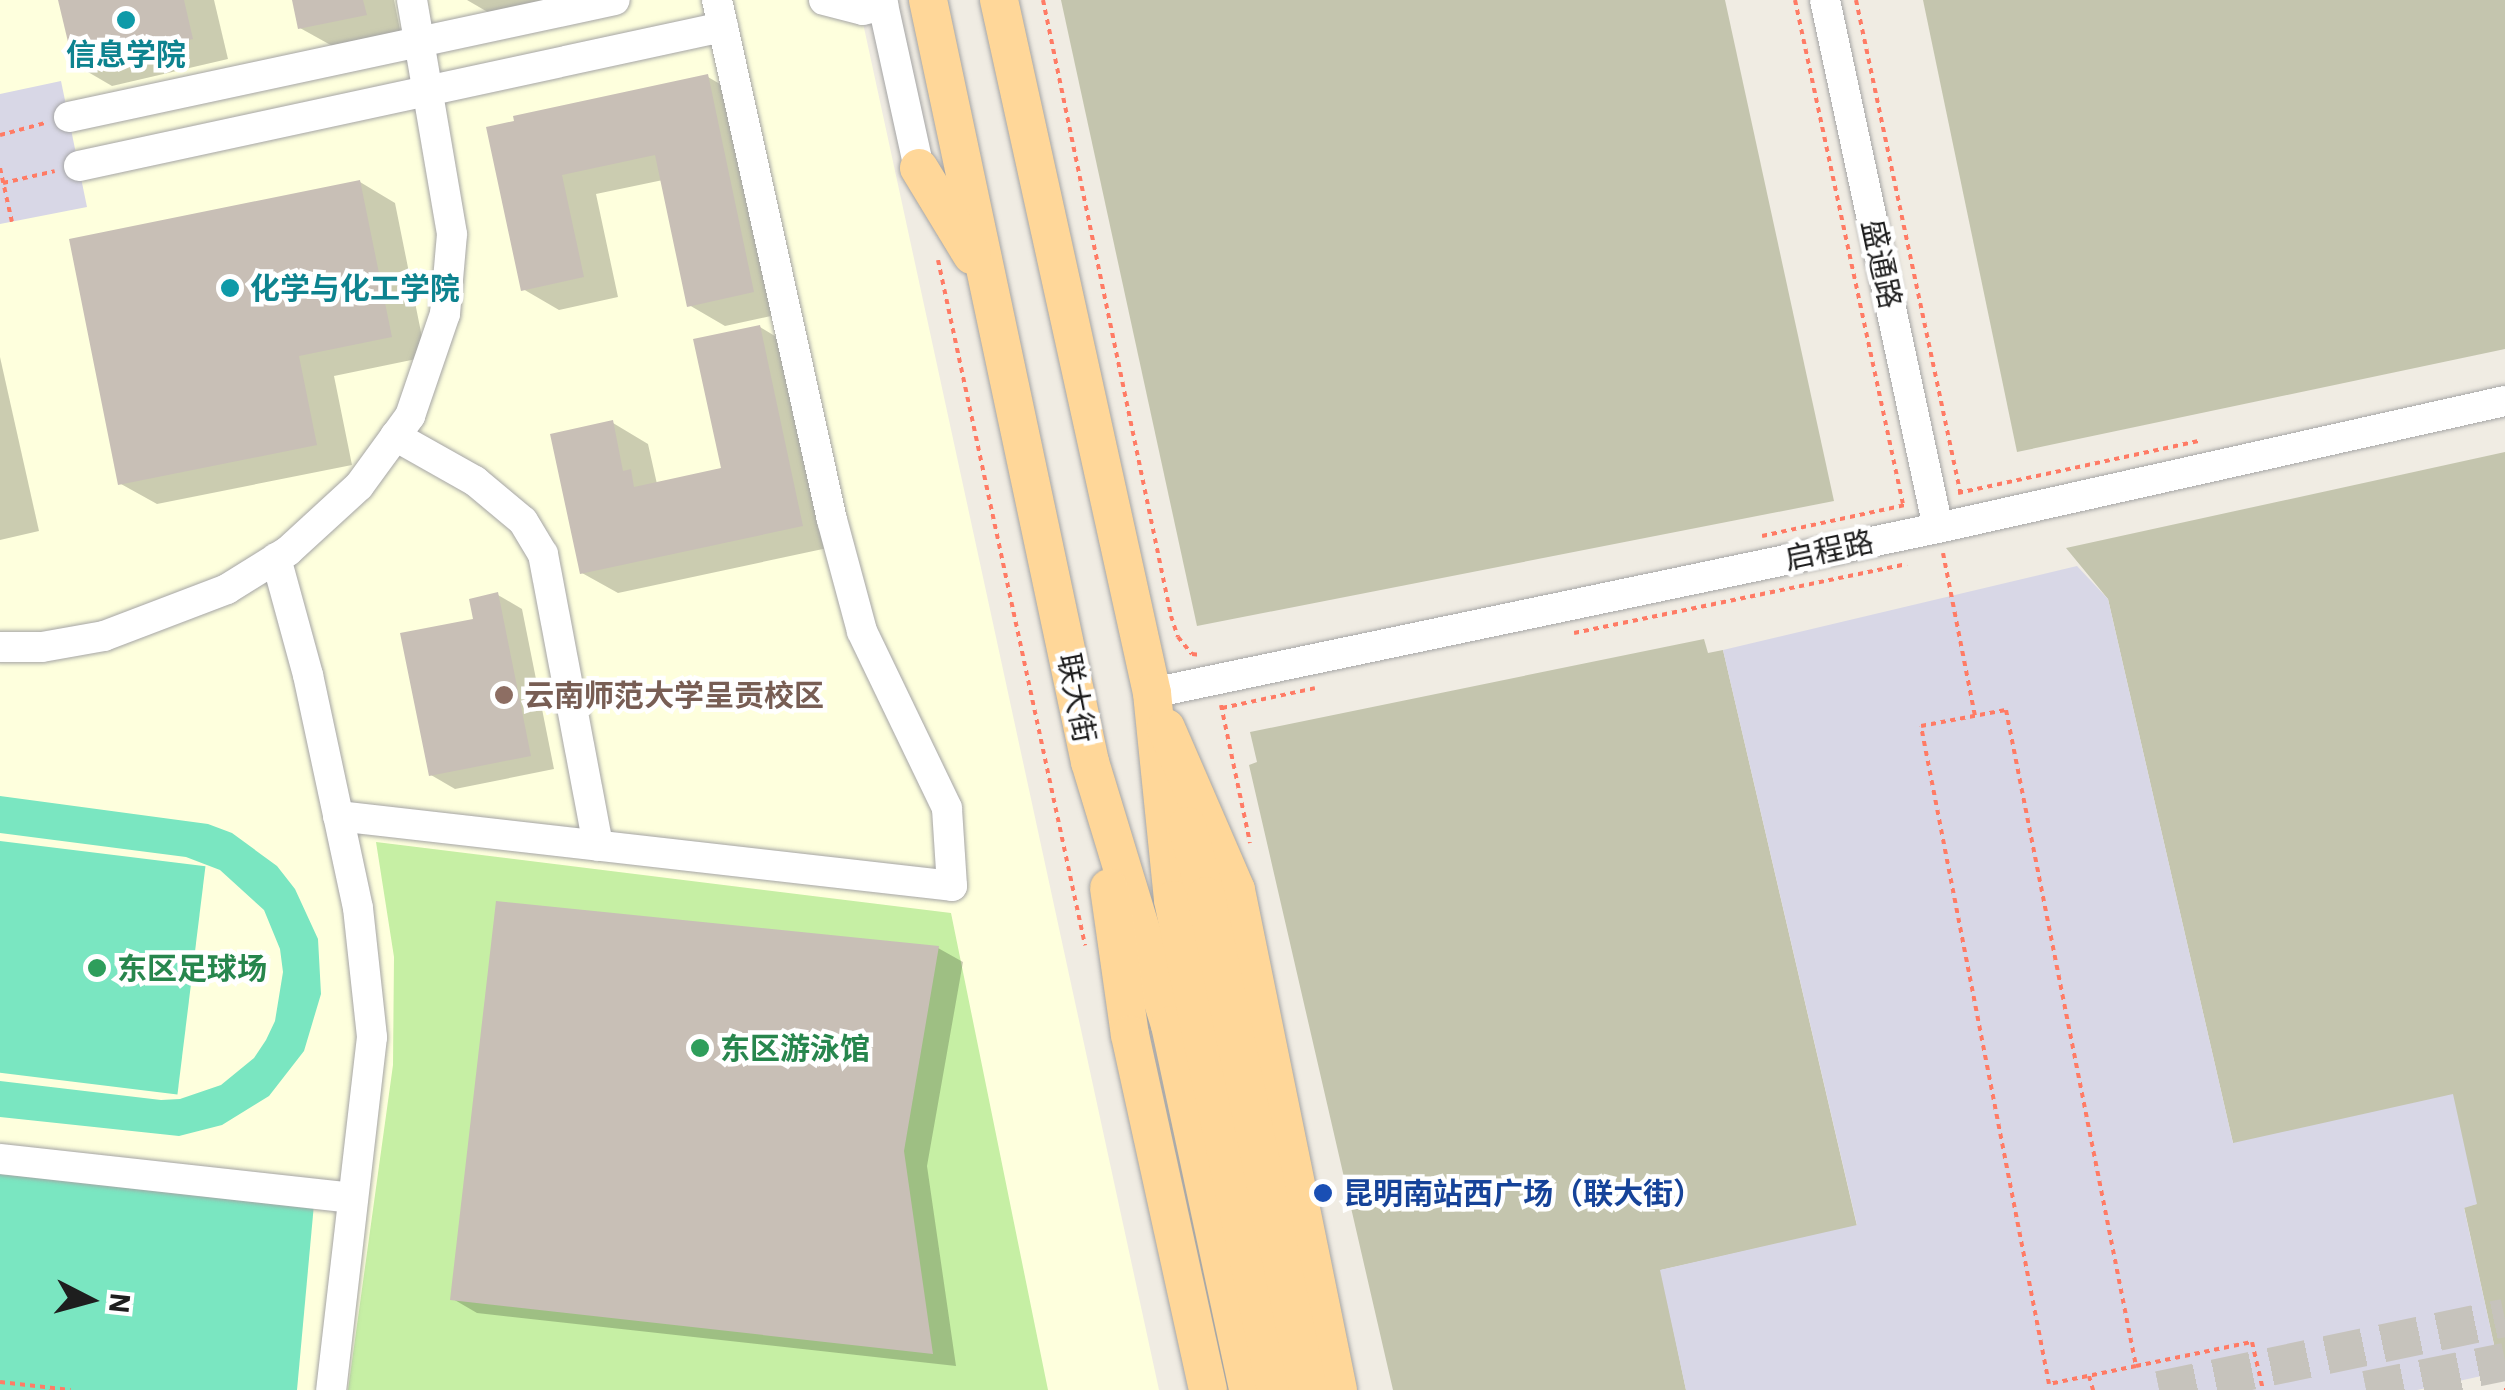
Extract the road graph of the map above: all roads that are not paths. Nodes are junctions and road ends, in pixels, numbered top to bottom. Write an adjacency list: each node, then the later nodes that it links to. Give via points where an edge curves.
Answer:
1 (412, 0): 9 (street)
2 (615, 0): 9 (street)
3 (824, 0): 7 (street, via 862,10)
4 (928, 0): 14 (main road, 联大街)
5 (999, 0): 20 (main road)
6 (1826, 0): 17 (street, 盛通路)
7 (883, 2): 13 (street)
8 (724, 8): 10 (street); 23 (street, via 832,520 862,631 947,808 952,886)
9 (421, 42): 10 (street); 11 (street)
10 (430, 91): 12 (street); 16 (street, via 452,234 446,314 410,416)
11 (69, 117)
12 (79, 166)
13 (918, 168): 14 (main road)
14 (988, 282): 21 (main road, 联大街)
15 (2505, 402): 17 (street, 启程路)
16 (395, 436): 18 (street, via 359,486); 23 (street, via 474,482 523,521 543,554)
17 (1935, 513): 20 (street, 启程路)
18 (276, 558): 19 (street, via 227,589 104,636); 22 (street)
19 (0, 647)
20 (1152, 693): 29 (main road, via 1172,900); 30 (main road, via 1206,896); 31 (main road, via 1236,890)
21 (1090, 762): 27 (main road, via 1130,1035); 28 (main road, 联大街, via 1170,1025)
22 (338, 816): 23 (street); 25 (street, via 358,908 372,1037)
23 (598, 846)
24 (0, 1159): 25 (street)
25 (352, 1198): 26 (street)
26 (331, 1390)
27 (1208, 1390)
28 (1248, 1390)
29 (1276, 1390)
30 (1308, 1390)
31 (1338, 1390)

